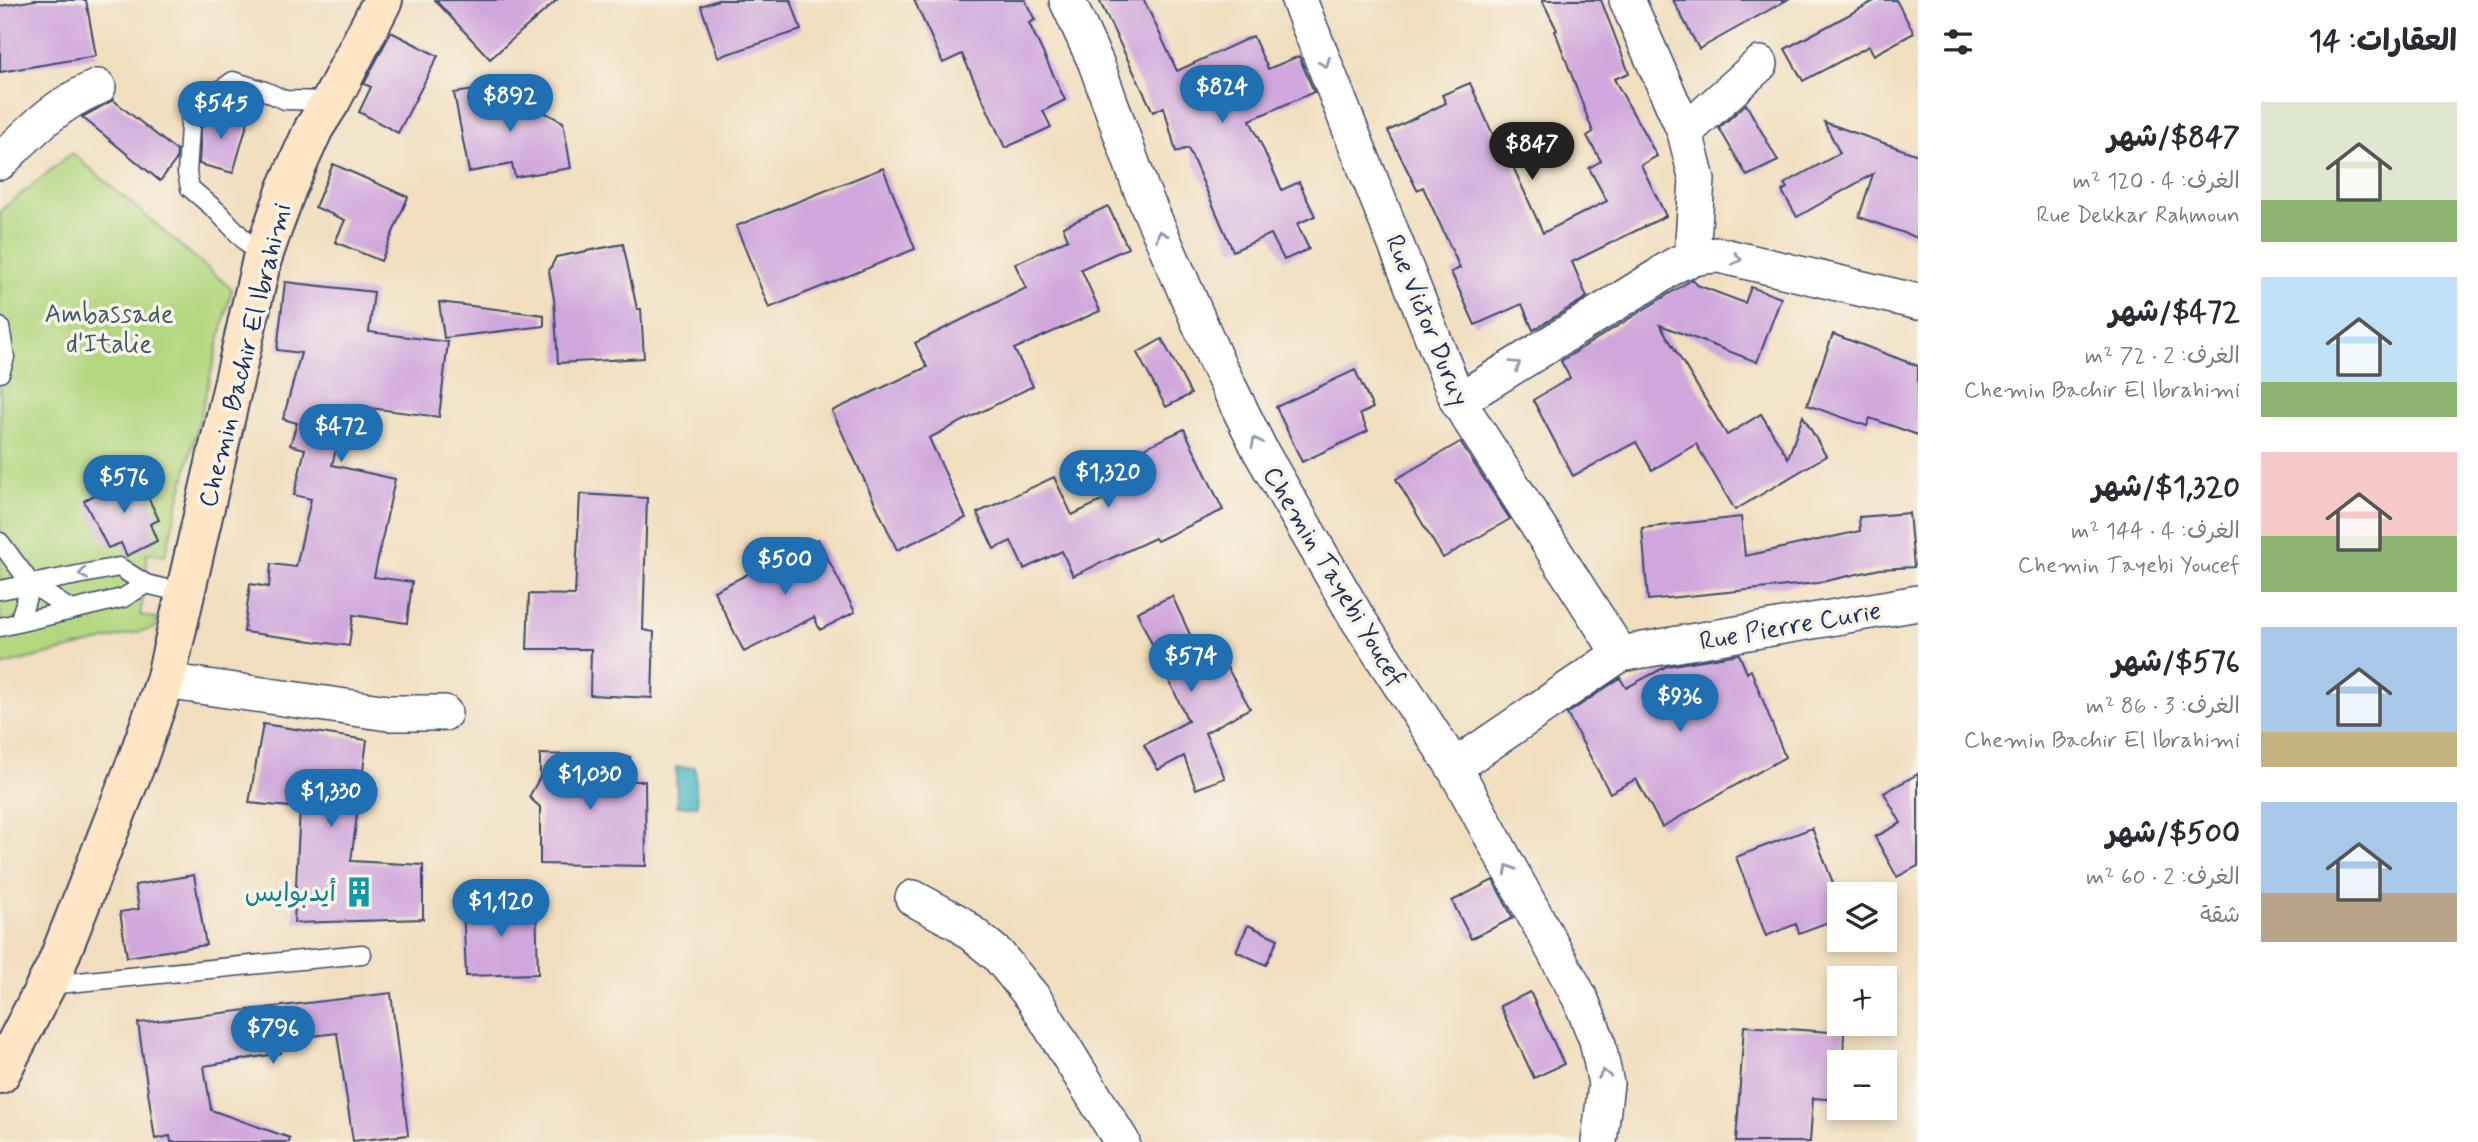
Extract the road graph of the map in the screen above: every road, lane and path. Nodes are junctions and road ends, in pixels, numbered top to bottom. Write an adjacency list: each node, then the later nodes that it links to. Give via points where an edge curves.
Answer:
1 (383, 0): 7 (main road, Chemin Bachir El Ibrahimi)
2 (1066, 0): 28 (street, Chemin Tayebi Youcef, one-way to 2, via 1356,617 1261,452 1146,202 1096,64)
3 (1299, 0): 15 (street, Rue Victor Duruy, one-way to 15)
4 (1627, 0): 8 (street)
5 (1760, 64): 8 (street)
6 (98, 87): 9 (street, via 43,118)
7 (331, 101): 11 (main road, Chemin Bachir El Ibrahimi, via 287,188); 11 (lane, via 285,100 233,81 191,111 190,188)
8 (1685, 132): 10 (street, via 1697,180)
9 (0, 162)
10 (1692, 256): 12 (street, one-way to 12, via 1719,255); 15 (street, one-way to 10)
11 (262, 259): 20 (main road, Chemin Bachir El Ibrahimi)
12 (1918, 302)
13 (0, 327): 14 (lane, via 5,357)
14 (0, 373)
15 (1458, 401): 25 (street, Rue Victor Duruy)
16 (0, 542): 17 (lane)
17 (31, 584): 18 (lane, one-way to 17, via 120,567); 19 (lane); 22 (lane); 23 (lane)
18 (146, 584): 20 (lane); 22 (lane, via 123,598)
19 (0, 590)
20 (184, 593): 26 (main road, Chemin Bachir El Ibrahimi)
21 (1918, 603): 25 (street, Rue Pierre Curie)
22 (71, 610): 23 (lane)
23 (19, 622): 24 (lane)
24 (0, 627)
25 (1620, 654): 28 (street)
26 (165, 681): 27 (street, via 388,713); 31 (main road, Chemin Bachir El Ibrahimi)
27 (444, 713)
28 (1454, 767): 34 (street, Chemin Tayebi Youcef, one-way to 28, via 1606,1084 1597,1040 1580,998)
29 (913, 898): 33 (street, via 959,923 998,955 1034,999)
30 (362, 954): 31 (lane)
31 (48, 985): 32 (main road, Chemin Bachir El Ibrahimi)
32 (0, 1074)
33 (1122, 1142)
34 (1599, 1142)

